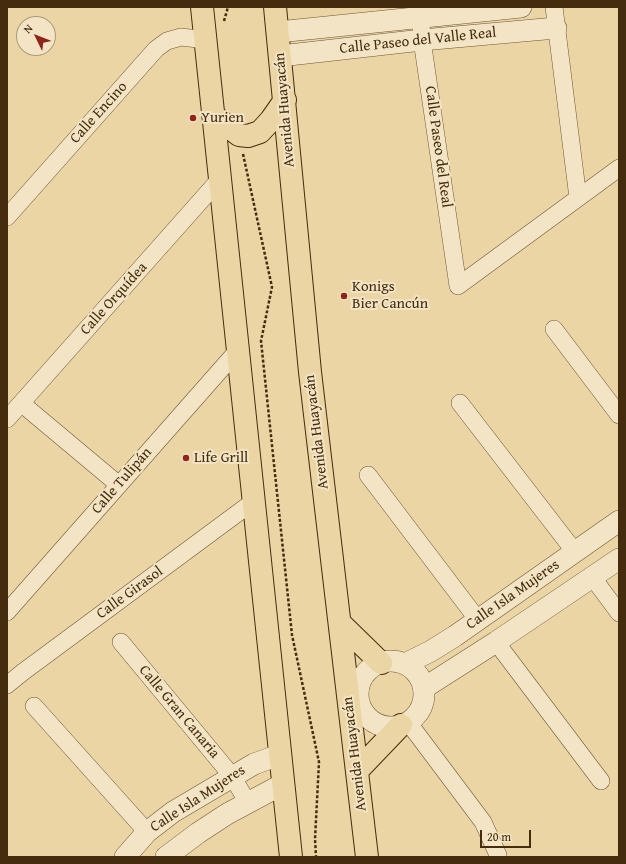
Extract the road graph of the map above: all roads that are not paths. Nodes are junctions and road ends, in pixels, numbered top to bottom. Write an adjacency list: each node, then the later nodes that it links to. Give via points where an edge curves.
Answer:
1 (202, 7): 8 (main road)
2 (275, 7): 7 (main road, Avenida Huayacán)
3 (522, 7): 5 (street, Calle Paseo del Valle Real)
4 (554, 7): 6 (street)
5 (420, 12): 7 (street, Calle Paseo del Valle Real); 9 (street, Calle Paseo del Real)
6 (556, 28): 9 (street, Calle Paseo del Valle Real); 15 (street)
7 (278, 32): 10 (main road, Avenida Huayacán)
8 (206, 40): 12 (main road); 16 (street, Calle Encino, via 181,37 167,41 156,49)
9 (422, 40): 10 (street, Calle Paseo del Valle Real); 15 (street, Calle Paseo del Real, via 458,286)
10 (280, 56): 11 (main road, Avenida Huayacán)
11 (285, 100): 12 (main road, via 260,132 248,136 239,135); 33 (main road, Avenida Huayacán, via 310,372)
12 (214, 116): 14 (main road)
13 (619, 168): 15 (street)
14 (220, 180): 18 (main road); 20 (street, Calle Orquídea)
15 (578, 198)
16 (7, 217)
17 (554, 329): 21 (street)
18 (238, 350): 24 (street, Calle Tulipán); 25 (main road)
19 (460, 403): 27 (street)
20 (21, 404): 22 (street, Calle Orquídea); 24 (street)
21 (619, 415)
22 (7, 419)
23 (368, 475): 32 (street)
24 (118, 485): 30 (street, Calle Tulipán)
25 (254, 501): 38 (street, Calle Girasol); 43 (main road)
26 (619, 522): 27 (street, Calle Isla Mujeres)
27 (575, 552): 32 (street, Calle Isla Mujeres)
28 (619, 559): 29 (street, Calle Isla Mujeres)
29 (592, 578): 31 (street); 35 (street, Calle Isla Mujeres)
30 (7, 612)
31 (619, 613)
32 (478, 620): 37 (street, Calle Isla Mujeres, via 431,651)
33 (340, 623): 36 (main road); 44 (main road, Avenida Huayacán)
34 (122, 642): 45 (street, Calle Gran Canaria)
35 (496, 642): 40 (street, Calle Isla Mujeres); 46 (street)
36 (381, 663): 37 (street, via 393,661); 42 (street, via 372,667 361,682 359,700 362,709 369,718 379,724)
37 (405, 664): 40 (street, via 418,673)
38 (15, 670): 39 (street, Calle Girasol)
39 (7, 685)
40 (424, 688): 42 (street, via 421,708)
41 (34, 706): 49 (street)
42 (405, 724): 44 (main road); 50 (street, via 483,822)
43 (280, 755): 45 (street, Calle Isla Mujeres, via 254,764); 47 (main road)
44 (357, 770): 54 (main road, Avenida Huayacán)
45 (232, 776): 48 (street, Calle Gran Canaria); 49 (street, Calle Isla Mujeres, via 173,812)
46 (601, 781)
47 (283, 784): 48 (street, Calle Isla Mujeres); 53 (main road)
48 (248, 803): 52 (street, Calle Isla Mujeres, via 198,833)
49 (147, 832): 51 (street, Calle Isla Mujeres)
50 (498, 855)
51 (125, 857)
52 (166, 857)
53 (291, 857)
54 (367, 857)

